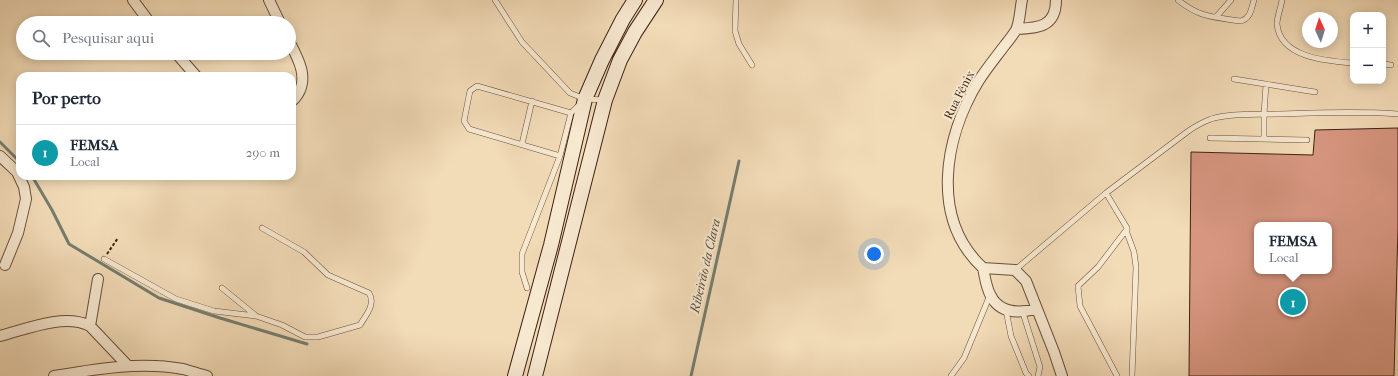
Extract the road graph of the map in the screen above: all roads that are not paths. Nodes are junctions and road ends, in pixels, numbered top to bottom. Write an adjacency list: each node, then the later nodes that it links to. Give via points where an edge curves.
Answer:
1 (133, 0): 13 (street)
2 (269, 0): 14 (street)
3 (495, 0): 28 (lane, via 522,42 570,93)
4 (635, 0): 28 (main road, via 602,60)
5 (656, 0): 29 (main road, via 620,60)
6 (736, 0): 21 (lane, via 735,31 739,44)
7 (1022, 0): 16 (street, Rua Fênix)
8 (1056, 0): 16 (street, via 1054,13 1046,24)
9 (1178, 0): 15 (lane, via 1201,15)
10 (1231, 0): 15 (lane)
11 (1254, 0): 15 (lane, via 1245,20)
12 (1282, 0): 19 (lane, via 1277,24 1282,38 1292,50 1310,57)
13 (145, 16)
14 (277, 16)
15 (1216, 17)
16 (1017, 29): 47 (street, Rua Fênix, via 978,82 963,111 949,158 949,196 954,224 970,255)
17 (296, 54): 27 (street, via 303,81)
18 (182, 60): 23 (street)
19 (1350, 63)
20 (1386, 64): 22 (lane)
21 (752, 65)
22 (1391, 65)
23 (193, 72)
24 (1234, 79): 25 (lane)
25 (1266, 84): 26 (lane); 32 (lane)
26 (1315, 92)
27 (296, 97)
28 (585, 99): 29 (lane); 31 (lane); 62 (main road, via 551,246)
29 (605, 100): 63 (main road)
30 (532, 101): 31 (lane); 37 (lane); 37 (lane, via 477,86 470,91 464,120 469,129)
31 (571, 113): 39 (lane)
32 (1264, 114): 33 (lane); 35 (lane); 42 (lane, via 1211,119 1194,127)
33 (1398, 114)
34 (1210, 138): 35 (lane)
35 (1264, 139): 36 (lane)
36 (1307, 140)
37 (522, 144): 39 (lane)
38 (0, 156): 40 (street)
39 (560, 156): 51 (lane, via 522,254 522,272)
40 (16, 171)
41 (21, 180): 46 (street, via 26,200 18,233)
42 (1106, 193): 44 (lane); 48 (lane)
43 (262, 228): 56 (lane, via 304,252 328,274 369,293 372,303 360,325 318,337 305,337)
44 (1127, 228): 68 (lane, via 1098,267 1078,286 1080,306); 69 (lane, via 1136,267)
45 (104, 258): 56 (lane, via 176,299 214,311)
46 (5, 265)
47 (983, 268): 48 (street); 52 (street)
48 (1015, 270): 53 (street, via 1026,281)
49 (98, 279): 57 (street)
50 (222, 288): 56 (lane)
51 (527, 288)
52 (990, 295): 54 (street); 64 (lane, via 964,358)
53 (1036, 309): 55 (street); 67 (street)
54 (1006, 310): 55 (street); 65 (lane, via 1011,336)
55 (1022, 312): 66 (lane, via 1040,367)
56 (256, 316)
57 (90, 326): 58 (street, via 82,322 58,322); 59 (street)
58 (0, 336)
59 (128, 366): 60 (street); 61 (street, via 184,369)
60 (54, 376)
61 (207, 376)
62 (515, 376)
63 (535, 376)
64 (951, 376)
65 (1030, 376)
66 (1038, 376)
67 (1062, 376)
68 (1118, 376)
69 (1132, 376)

